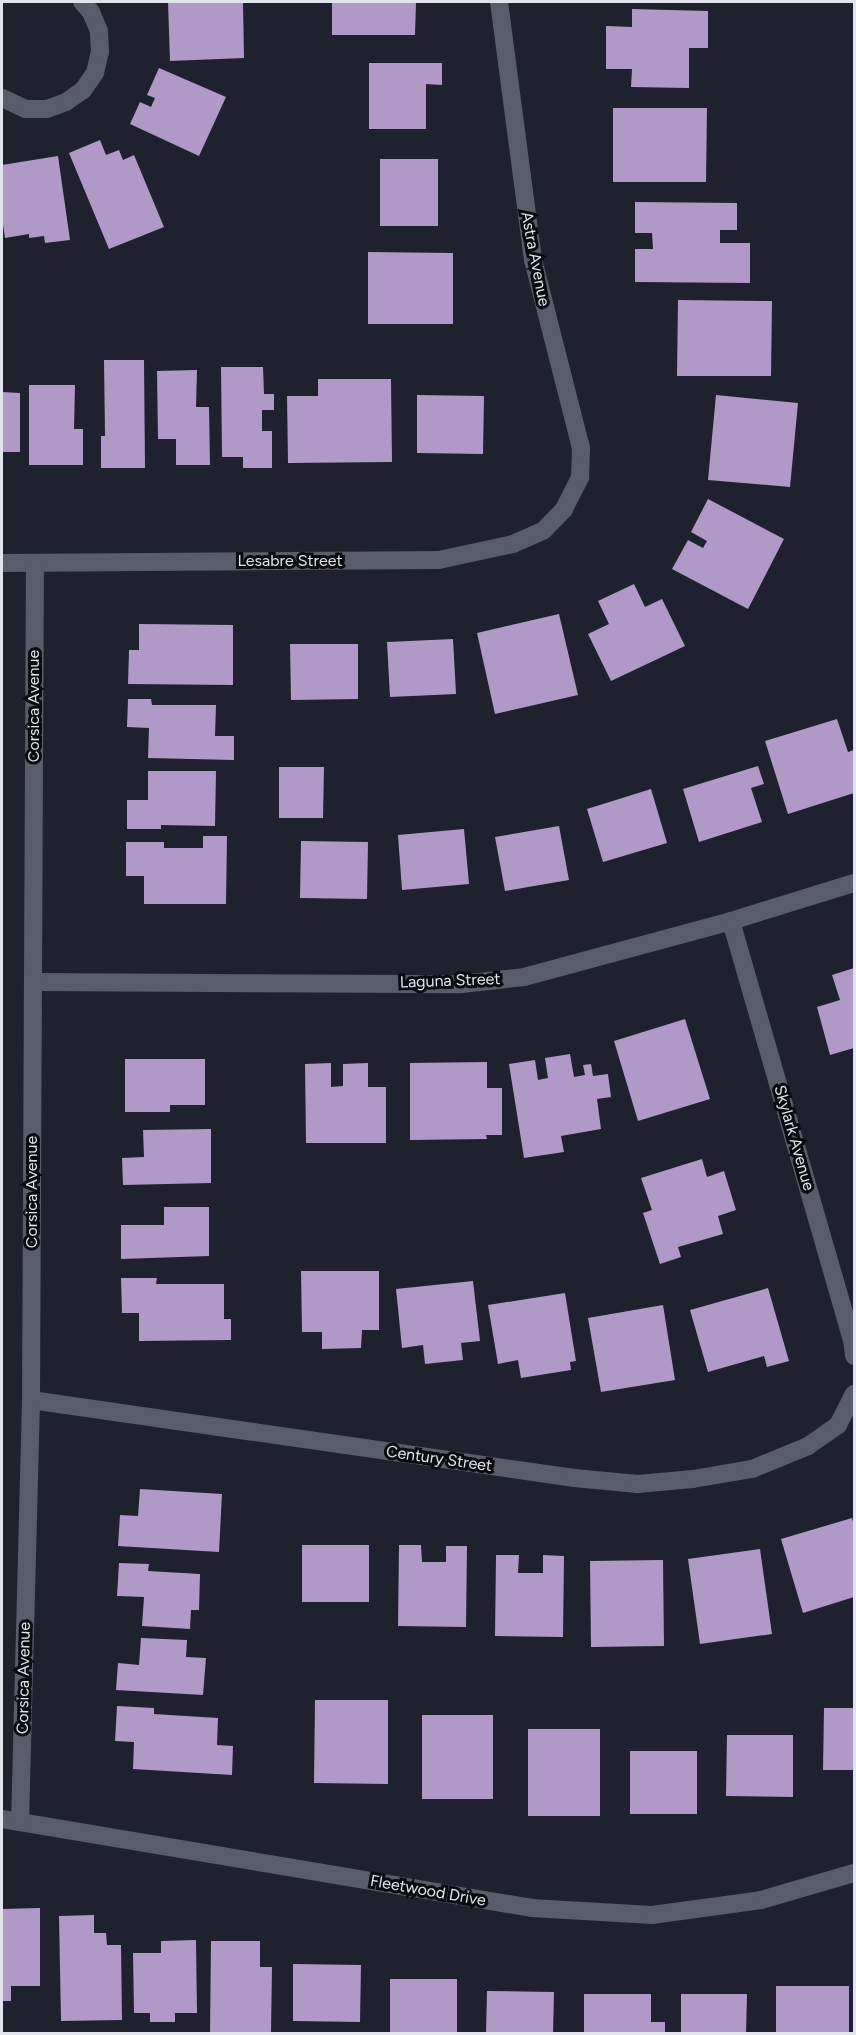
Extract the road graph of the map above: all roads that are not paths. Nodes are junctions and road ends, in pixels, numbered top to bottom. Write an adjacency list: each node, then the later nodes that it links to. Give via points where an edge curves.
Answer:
1 (82, 2): 3 (street, via 99,31 100,52 95,72 83,90 46,109 26,108)
2 (499, 2): 4 (street, Astra Avenue, via 533,260 580,448 580,477)
3 (2, 98)
4 (564, 509): 5 (street, Lesabre Street, via 544,530 513,544 439,560)
5 (36, 562): 6 (street, Lesabre Street); 9 (street, Corsica Avenue)
6 (2, 563)
7 (855, 883): 8 (street, Laguna Street)
8 (731, 921): 9 (street, Laguna Street, via 524,977 461,984); 10 (street, Skylark Avenue)
9 (33, 982): 12 (street, Corsica Avenue)
10 (855, 1356)
11 (855, 1394): 12 (street, Century Street, via 838,1425 808,1446 752,1468 638,1484)
12 (31, 1400): 14 (street, Corsica Avenue)
13 (2, 1819): 14 (street, Fleetwood Drive)
14 (21, 1822): 15 (street, Fleetwood Drive, via 532,1908 652,1915 761,1900)
15 (855, 1873)

